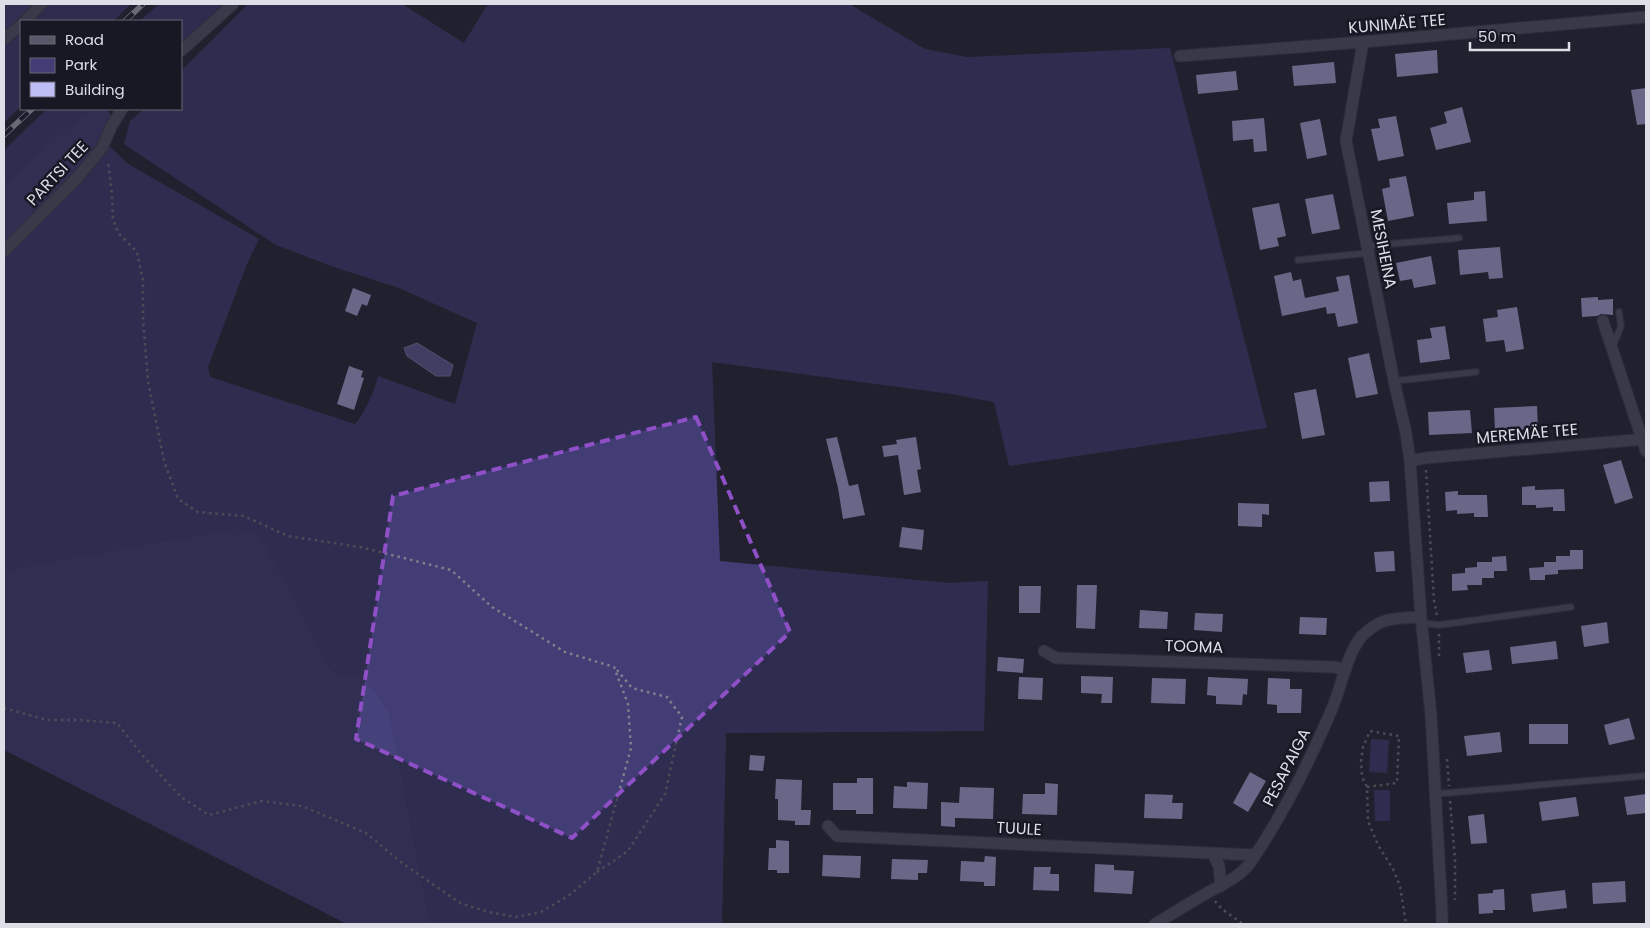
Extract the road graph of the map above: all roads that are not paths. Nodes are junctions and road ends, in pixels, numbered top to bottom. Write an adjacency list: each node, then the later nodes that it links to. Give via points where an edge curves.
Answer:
1 (41, 4): 4 (street)
2 (233, 4): 8 (street)
3 (1646, 17): 7 (street, KUNIMÄE TEE)
4 (26, 20)
5 (20, 26): 6 (street)
6 (4, 39)
7 (1363, 42): 9 (street, KUNIMÄE TEE); 12 (street, MESIHEINA, via 1346,140)
8 (182, 50)
9 (1180, 56)
10 (121, 110): 13 (street, PARTSI TEE, via 102,148 78,177)
11 (1459, 238): 12 (lane)
12 (1367, 249): 14 (lane); 19 (street, MESIHEINA)
13 (4, 251)
14 (1298, 260)
15 (1620, 312): 17 (lane, via 1620,326)
16 (1603, 321): 17 (street)
17 (1612, 348): 20 (street)
18 (1476, 372): 19 (lane)
19 (1394, 381): 21 (street, MESIHEINA)
20 (1645, 443): 21 (street, MEREMÄE TEE)
21 (1410, 461): 23 (street)
22 (1570, 607): 23 (lane, via 1439,625)
23 (1421, 620): 25 (street, PESAPAIGA, via 1397,617 1373,627 1361,638); 27 (street)
24 (1044, 651): 25 (street, TOOMA, via 1056,658)
25 (1346, 669): 30 (street, PESAPAIGA, via 1308,761 1273,828)
26 (1644, 776): 27 (lane)
27 (1435, 794): 33 (street)
28 (828, 826): 29 (street, TUULE, via 837,836)
29 (1213, 854): 30 (street, TUULE); 31 (street, via 1219,866)
30 (1254, 855): 31 (street, PESAPAIGA, via 1249,864)
31 (1221, 886): 32 (street, PESAPAIGA)
32 (1155, 924)
33 (1442, 924)

